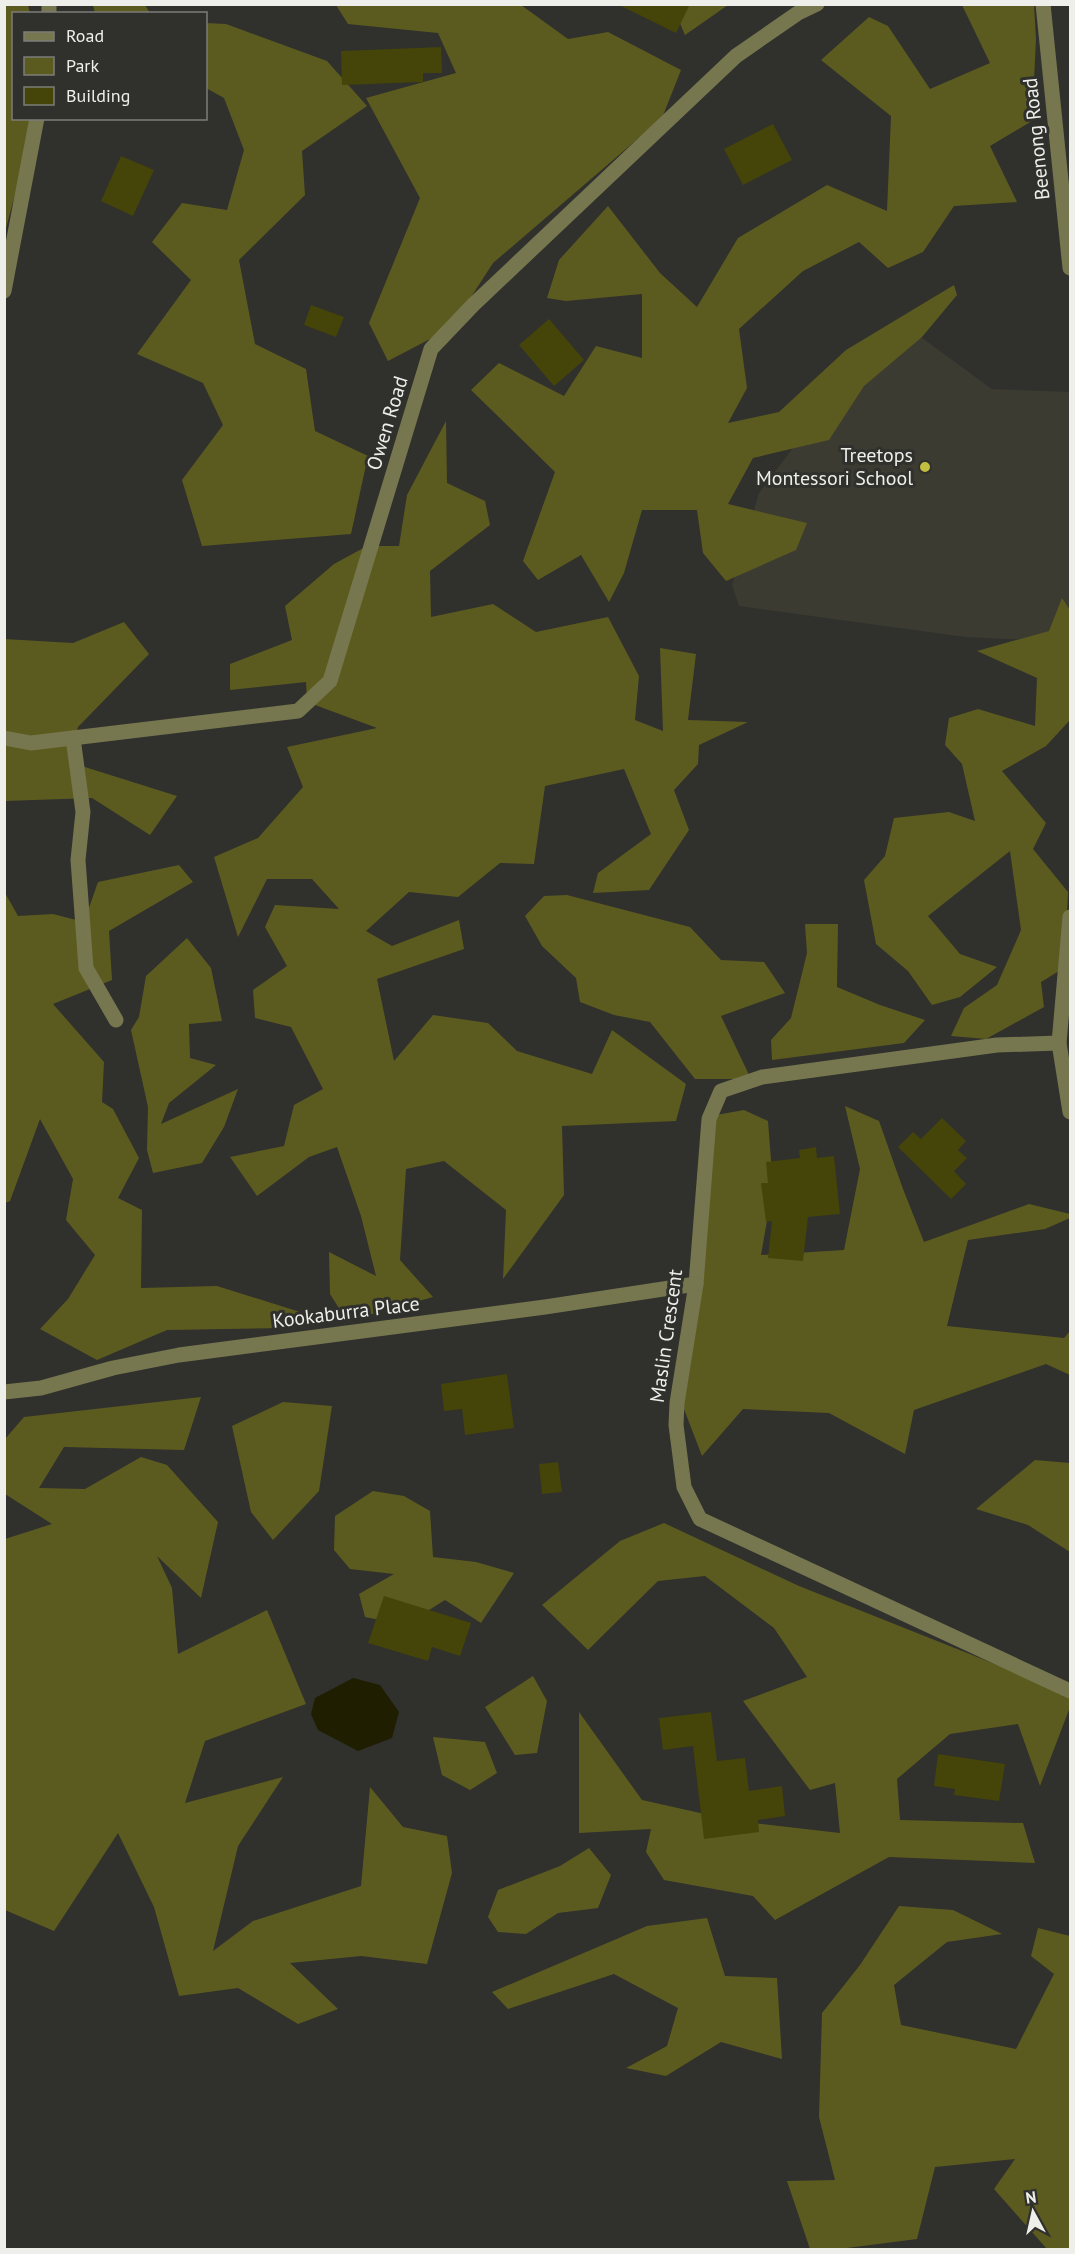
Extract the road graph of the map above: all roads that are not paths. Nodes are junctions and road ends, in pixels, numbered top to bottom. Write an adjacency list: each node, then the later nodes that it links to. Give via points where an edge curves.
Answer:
1 (817, 4): 3 (street, Owen Road)
2 (1043, 4): 5 (street, Beenong Road)
3 (797, 9): 8 (street, Owen Road, via 736,56 431,349 330,681 298,711)
4 (37, 120): 6 (street)
5 (1071, 268)
6 (4, 291)
7 (4, 738): 8 (street, Owen Road, via 31,743)
8 (73, 738): 10 (street, via 82,813 78,860 86,968)
9 (1071, 917): 11 (street)
10 (116, 1020)
11 (1059, 1043): 12 (street); 13 (street, Maslin Crescent, via 997,1045 762,1077 721,1090 709,1119)
12 (1071, 1112)
13 (696, 1284): 14 (street, Kookaburra Place, via 179,1355 41,1388); 15 (street, Maslin Crescent, via 676,1425 684,1487 700,1519)
14 (4, 1392)
15 (1071, 1691)

